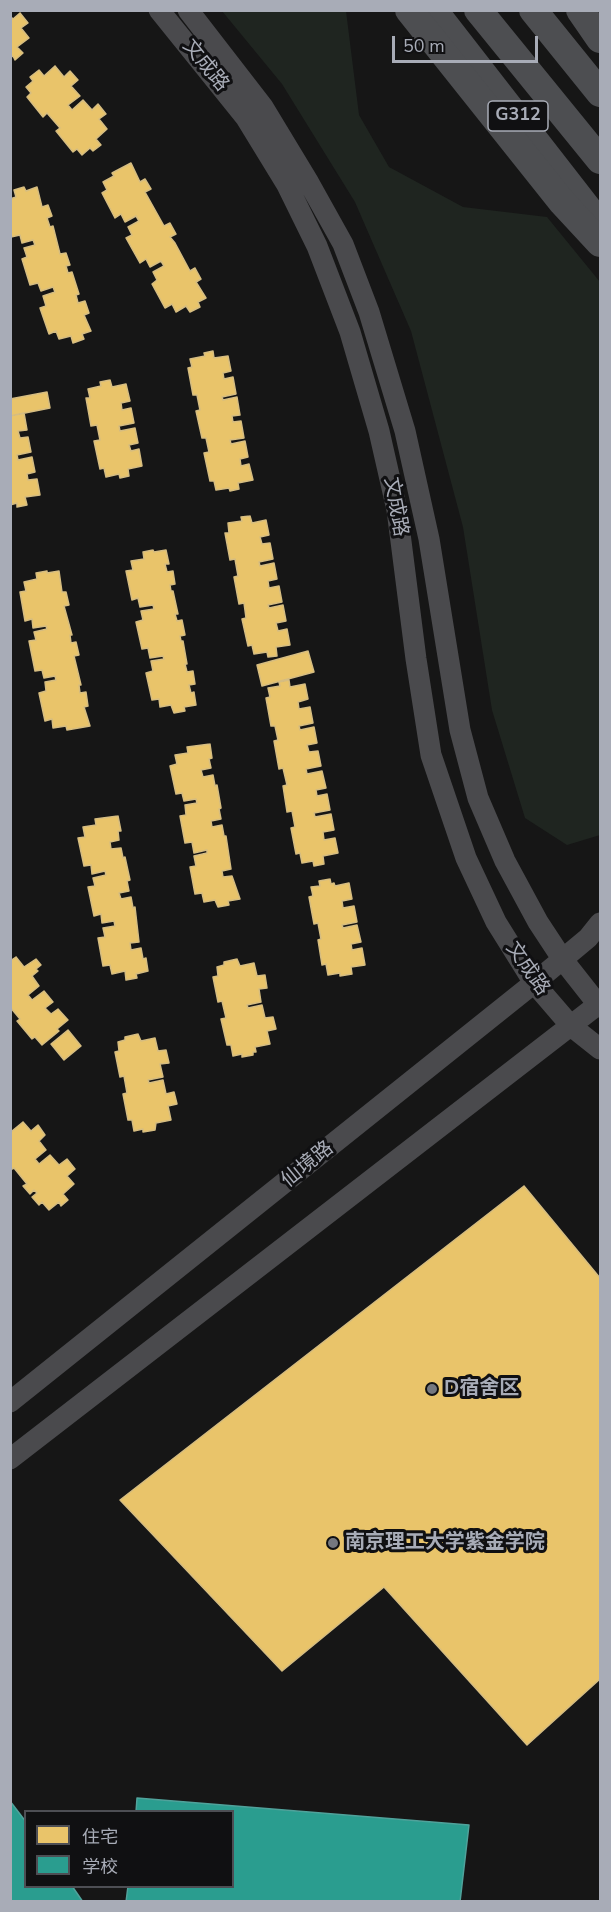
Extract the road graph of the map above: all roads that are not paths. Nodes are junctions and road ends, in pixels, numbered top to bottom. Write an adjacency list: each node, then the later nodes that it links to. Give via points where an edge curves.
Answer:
1 (159, 10): 16 (street, 文成路, via 246,118 287,185 317,246 350,332 397,510 431,755 471,868 496,922)
2 (188, 10): 15 (street, 文成路, via 263,107 343,244 369,312 405,431 429,539 460,730 478,798 505,861)
3 (478, 10): 11 (highway, G312)
4 (533, 10): 10 (highway)
5 (566, 10): 9 (main road)
6 (580, 10): 8 (highway)
7 (421, 14): 12 (main road, G312); 13 (highway, via 561,201)
8 (600, 39)
9 (600, 53)
10 (600, 93)
11 (600, 160)
12 (600, 221)
13 (600, 243)
14 (600, 923): 15 (street, 仙境路)
15 (562, 960): 16 (street, 仙境路); 17 (street, 文成路)
16 (534, 983): 18 (street, 文成路); 20 (street, 仙境路)
17 (600, 1005): 18 (street)
18 (571, 1026): 19 (street, 文成路); 21 (street)
19 (600, 1049)
20 (10, 1402)
21 (10, 1459)

